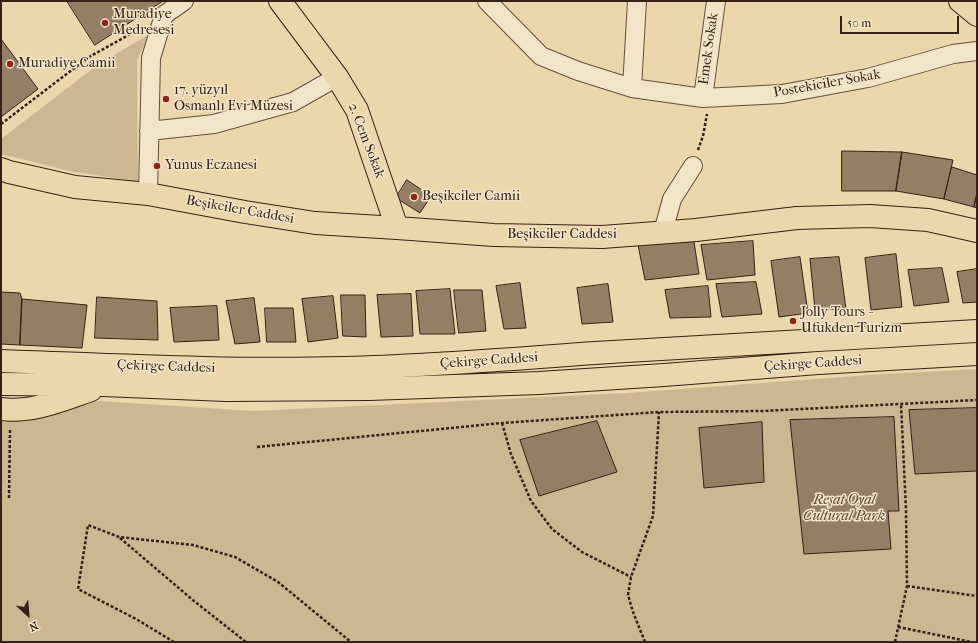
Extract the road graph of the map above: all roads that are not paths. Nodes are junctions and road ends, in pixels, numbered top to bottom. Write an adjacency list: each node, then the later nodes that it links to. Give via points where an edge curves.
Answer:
1 (184, 1): 12 (street, via 164,15 151,58)
2 (280, 1): 9 (main road, 2. Cem Sokak)
3 (487, 1): 10 (street, Postekiciler Sokak, via 541,56)
4 (637, 1): 10 (street)
5 (716, 1): 11 (street, Emek Sokak)
6 (960, 1): 7 (main road)
7 (977, 15)
8 (977, 51): 11 (street, Postekiciler Sokak, via 953,54 868,78 782,94)
9 (337, 78): 12 (street, via 293,102 279,106 214,124); 16 (main road, 2. Cem Sokak, via 357,110)
10 (632, 88): 11 (street, Postekiciler Sokak)
11 (706, 98)
12 (149, 131): 15 (street)
13 (693, 166): 18 (street, via 672,199)
14 (1, 169): 15 (main road, Beşikciler Caddesi, via 74,187)
15 (148, 194): 16 (main road, Beşikciler Caddesi, via 314,223)
16 (397, 228): 18 (main road, Beşikciler Caddesi, via 494,235 594,237)
17 (977, 231): 18 (main road, Beşikciler Caddesi, via 928,220 870,216 797,218)
18 (663, 232)
19 (977, 331): 21 (main road, Çekirge Caddesi, via 456,364 345,368 239,369)
20 (977, 354): 23 (main road, Çekirge Caddesi, via 547,382 384,388 226,390)
21 (1, 361)
22 (1, 384): 23 (main road, Çekirge Caddesi)
23 (103, 385): 24 (main road, via 36,407)
24 (6, 409)

